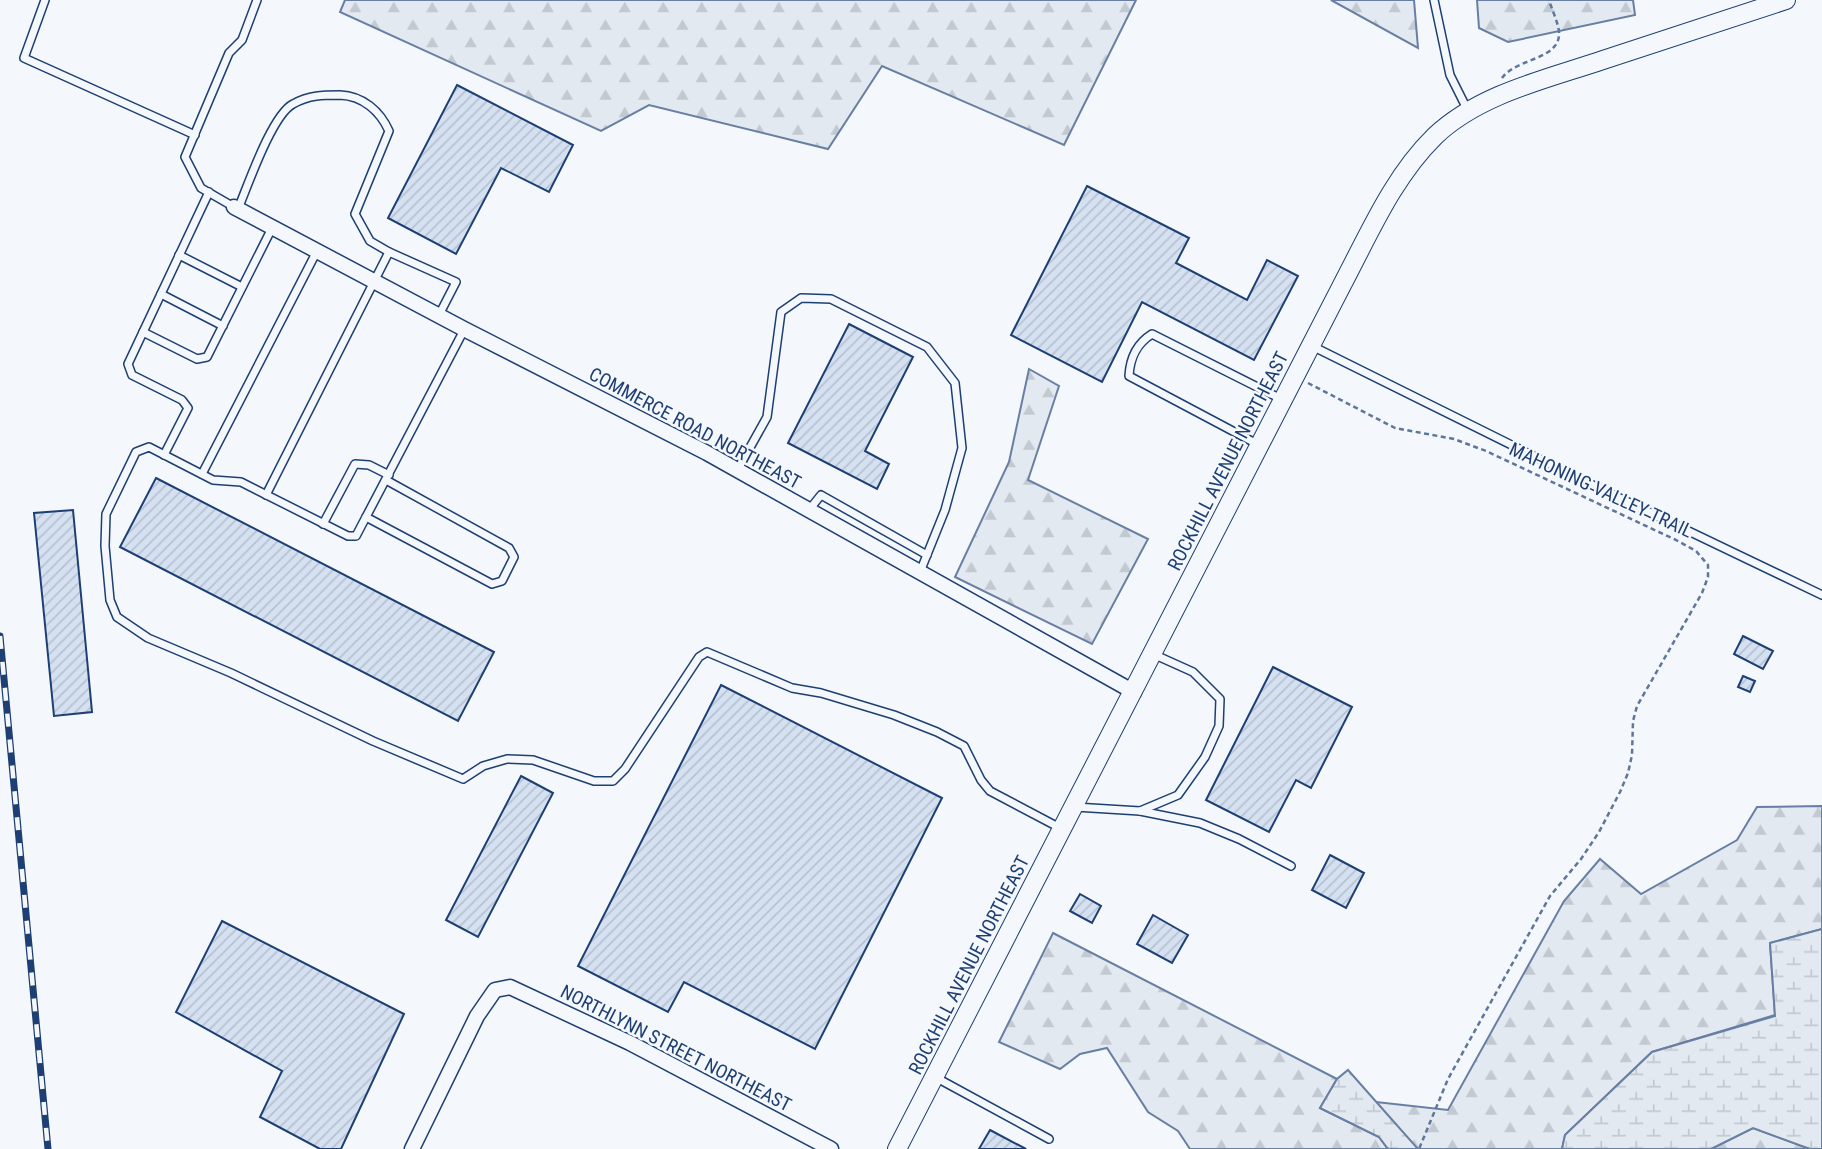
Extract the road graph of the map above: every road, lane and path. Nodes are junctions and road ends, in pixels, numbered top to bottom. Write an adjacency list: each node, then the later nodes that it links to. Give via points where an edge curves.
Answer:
1 (45, 0): 8 (lane, via 24,58)
2 (257, 0): 8 (lane)
3 (1434, 0): 7 (lane, via 1450,75)
4 (1549, 0): 6 (path, via 1559,33 1557,43 1551,52 1504,74)
5 (1786, 0): 6 (street, ROCKHILL AVENUE NORTHEAST)
6 (1493, 100): 7 (street, ROCKHILL AVENUE NORTHEAST)
7 (1468, 112): 22 (street, ROCKHILL AVENUE NORTHEAST, via 1436,135 1413,160)
8 (195, 135): 9 (lane, via 185,157 201,188)
9 (209, 192): 10 (lane); 14 (lane)
10 (236, 208): 11 (street, COMMERCE ROAD NORTHEAST); 13 (lane, via 268,136 290,105 314,95 352,95 381,114 389,131 355,214 370,241)
11 (273, 227): 12 (street, COMMERCE ROAD NORTHEAST); 16 (lane)
12 (317, 250): 15 (street, COMMERCE ROAD NORTHEAST); 28 (lane)
13 (389, 252): 15 (lane); 18 (lane, via 456,282)
14 (179, 255): 16 (lane); 17 (lane)
15 (375, 281): 18 (street, COMMERCE ROAD NORTHEAST); 30 (lane)
16 (242, 287): 19 (lane)
17 (161, 294): 19 (lane); 21 (lane)
18 (439, 315): 20 (street, COMMERCE ROAD NORTHEAST)
19 (222, 326): 21 (lane, via 207,357 197,359)
20 (464, 329): 27 (street, COMMERCE ROAD NORTHEAST); 29 (lane)
21 (143, 332): 26 (lane, via 128,364 132,375 182,400 188,408)
22 (1311, 345): 23 (street, ROCKHILL AVENUE NORTHEAST); 36 (lane)
23 (1296, 376): 24 (street, ROCKHILL AVENUE NORTHEAST); 48 (path, MAHONING VALLEY TRAIL, via 1395,428 1454,439 1486,451 1676,540 1696,551 1708,565 1702,593 1637,706 1632,755 1620,792 1593,841 1550,896 1447,1079)
24 (1283, 400): 25 (street, ROCKHILL AVENUE NORTHEAST); 25 (lane, via 1152,334 1140,341 1129,376)
25 (1260, 445): 37 (street, ROCKHILL AVENUE NORTHEAST)
26 (164, 455): 28 (lane); 41 (lane, via 149,447 136,452 106,514 110,600 117,617 148,638 439,771 463,779 483,766 507,759 533,760 594,781 613,781 699,657 707,652 792,688 894,715 937,732 964,746 990,791)
27 (737, 470): 31 (street, COMMERCE ROAD NORTHEAST); 34 (lane, via 767,416 781,312 800,298 831,299 927,346 955,383 962,448)
28 (202, 474): 30 (lane, via 212,480 241,482)
29 (387, 477): 32 (lane); 32 (lane, via 509,548 514,557 502,581 492,584); 33 (lane, via 369,465 355,464)
30 (266, 495): 33 (lane)
31 (809, 510): 34 (lane, via 821,495); 35 (street, COMMERCE ROAD NORTHEAST)
32 (366, 517): 33 (lane, via 356,536)
33 (323, 524)
34 (927, 555): 35 (lane)
35 (920, 572): 38 (street, COMMERCE ROAD NORTHEAST)
36 (1822, 595)
37 (1153, 654): 38 (street, ROCKHILL AVENUE NORTHEAST); 40 (lane, via 1193,672 1220,699 1219,726 1205,757 1178,795)
38 (1134, 692): 39 (street, ROCKHILL AVENUE NORTHEAST)
39 (1074, 807): 40 (lane); 41 (street, ROCKHILL AVENUE NORTHEAST)
40 (1140, 811): 42 (lane, via 1200,823)
41 (1063, 829): 43 (street, ROCKHILL AVENUE NORTHEAST)
42 (1291, 866)
43 (934, 1077): 44 (lane); 47 (street, ROCKHILL AVENUE NORTHEAST)
44 (1049, 1139)
45 (412, 1149): 46 (street, NORTHLYNN STREET NORTHEAST, via 477,1016 502,987 518,989 617,1037)
46 (831, 1149)
47 (897, 1149)
48 (1419, 1149)

